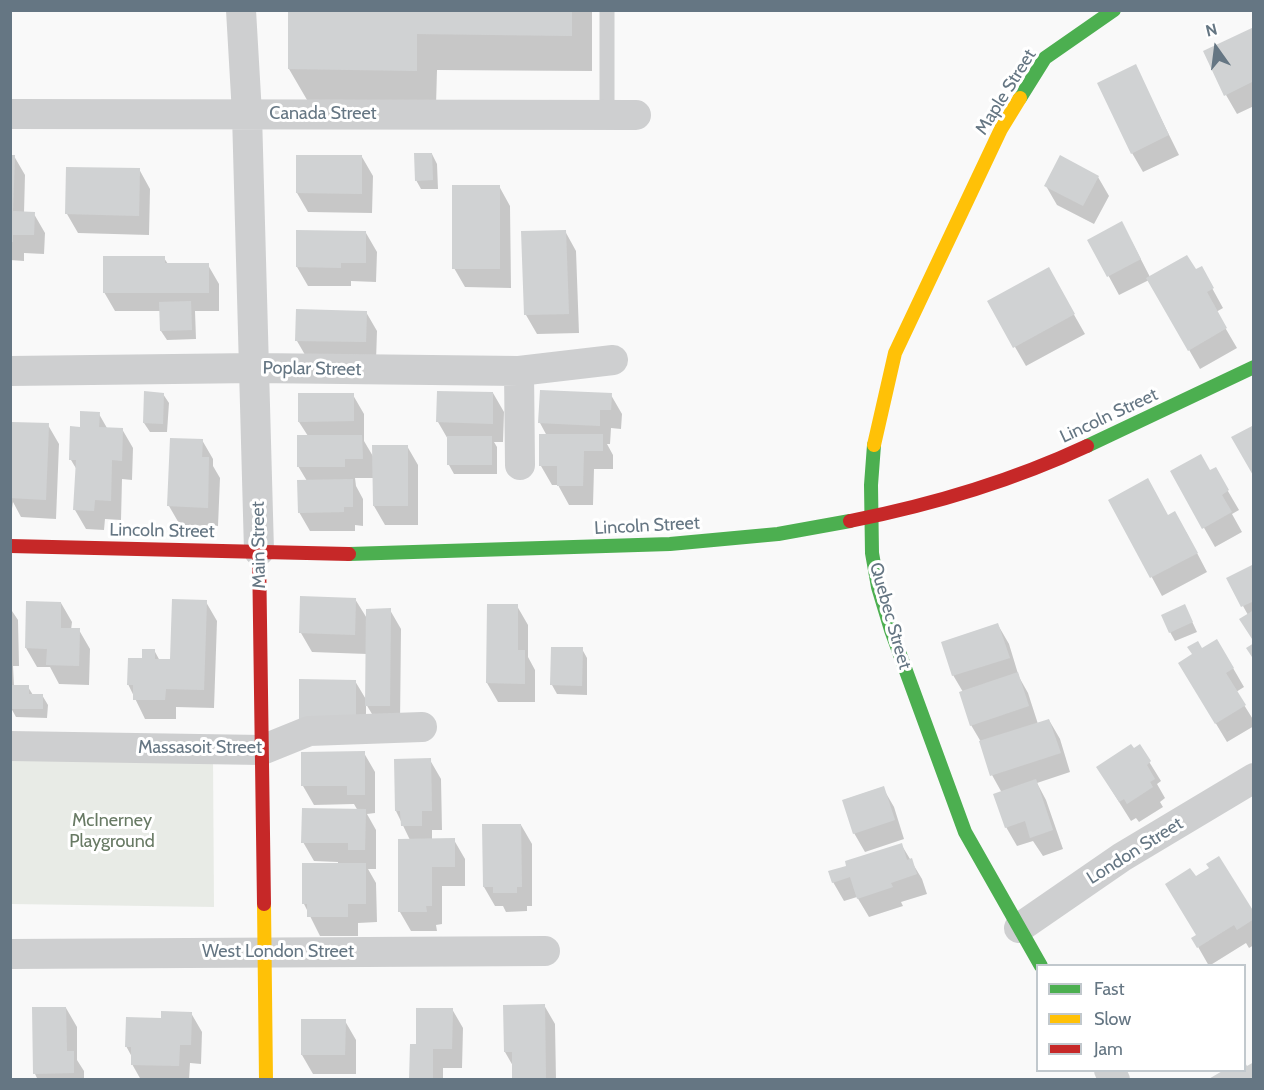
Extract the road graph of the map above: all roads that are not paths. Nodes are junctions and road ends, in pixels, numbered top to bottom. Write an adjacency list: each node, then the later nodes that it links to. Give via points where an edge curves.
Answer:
1 (241, 10): 6 (street, Main Street)
2 (607, 10): 7 (lane)
3 (1114, 10): 4 (street, Maple Street)
4 (1095, 16): 9 (street, Maple Street, via 1045,58 1001,129)
5 (10, 114): 6 (street, Canada Street)
6 (247, 114): 7 (street, Canada Street); 12 (street, Main Street)
7 (607, 115): 8 (street, Canada Street)
8 (636, 115)
9 (975, 186): 22 (street, Quebec Street, via 895,353 875,438 870,524 878,587 891,630 965,832)
10 (613, 360): 13 (street, Poplar Street)
11 (1254, 367): 17 (street, Lincoln Street, via 1053,462 930,503 849,522 778,534 670,544 370,554)
12 (255, 368): 13 (street, Poplar Street); 14 (street, Poplar Street); 17 (street, Main Street)
13 (519, 371): 15 (street)
14 (10, 372)
15 (520, 465)
16 (10, 546): 17 (street, Lincoln Street)
17 (259, 551): 20 (street, Main Street)
18 (422, 727): 20 (street, Massasoit Street, via 309,731)
19 (10, 746): 20 (street, Massasoit Street)
20 (262, 750): 24 (street, Main Street)
21 (1254, 778): 22 (street, London Street, via 1122,857)
22 (1018, 928): 26 (street, Quebec Street)
23 (545, 951): 24 (street, West London Street)
24 (265, 952): 25 (street, West London Street); 27 (street, Main Street)
25 (10, 954)
26 (1040, 964)
27 (266, 1080)

